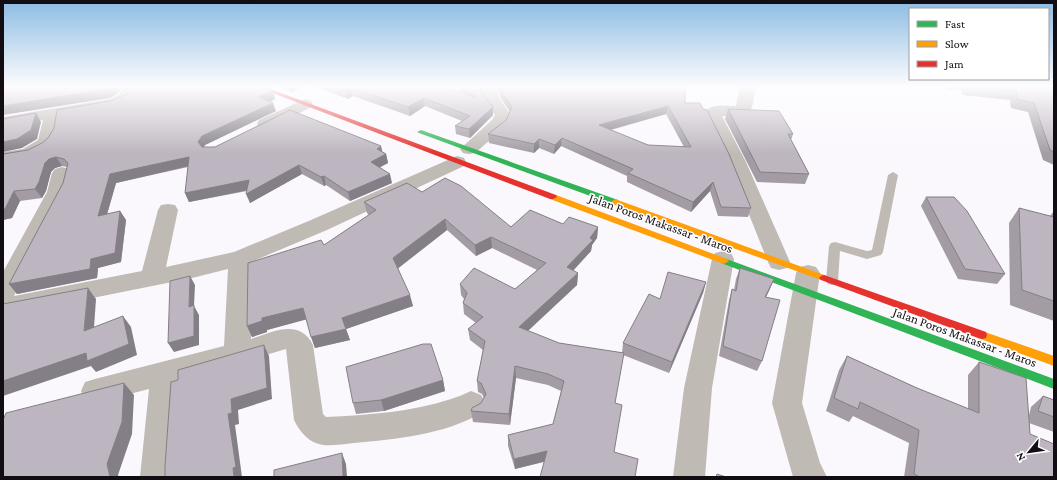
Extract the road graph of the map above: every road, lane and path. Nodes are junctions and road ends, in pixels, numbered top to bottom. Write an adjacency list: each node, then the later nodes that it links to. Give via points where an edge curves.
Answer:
1 (77, 109): 6 (street)
2 (294, 109): 9 (street)
3 (321, 109): 10 (highway, Jalan Poros Makassar - Maros)
4 (499, 109): 10 (street, via 503,115 499,123)
5 (744, 109): 17 (street, via 712,113 737,162)
6 (53, 114): 7 (street); 11 (street, via 43,145 37,150)
7 (3, 122)
8 (411, 128): 10 (highway, Jalan Poros Makassar - Maros)
9 (248, 133)
10 (463, 156): 15 (street, via 312,228); 16 (highway, Jalan Poros Makassar - Maros); 17 (highway, Jalan Poros Makassar - Maros)
11 (3, 157)
12 (62, 173): 21 (street, via 57,192)
13 (893, 175): 19 (lane, via 877,252 867,255 835,246)
14 (168, 210): 18 (street)
15 (240, 258): 18 (street); 23 (street)
16 (723, 259): 20 (highway, Jalan Poros Makassar - Maros); 30 (street, via 698,388)
17 (779, 262): 20 (highway, Jalan Poros Makassar - Maros)
18 (152, 277): 22 (street)
19 (832, 281): 20 (highway, Jalan Poros Makassar - Maros); 24 (highway, Jalan Poros Makassar - Maros)
20 (806, 282): 26 (highway, Jalan Poros Makassar - Maros); 31 (street, via 787,403)
21 (3, 294)
22 (3, 307)
23 (237, 354): 25 (street); 28 (street, via 286,339 295,340 300,345 309,420 323,431 374,428 409,422 454,412)
24 (1054, 361)
25 (165, 374): 27 (street); 29 (street)
26 (1054, 384)
27 (73, 397)
28 (471, 404)
29 (156, 477)
30 (688, 477)
31 (810, 477)

